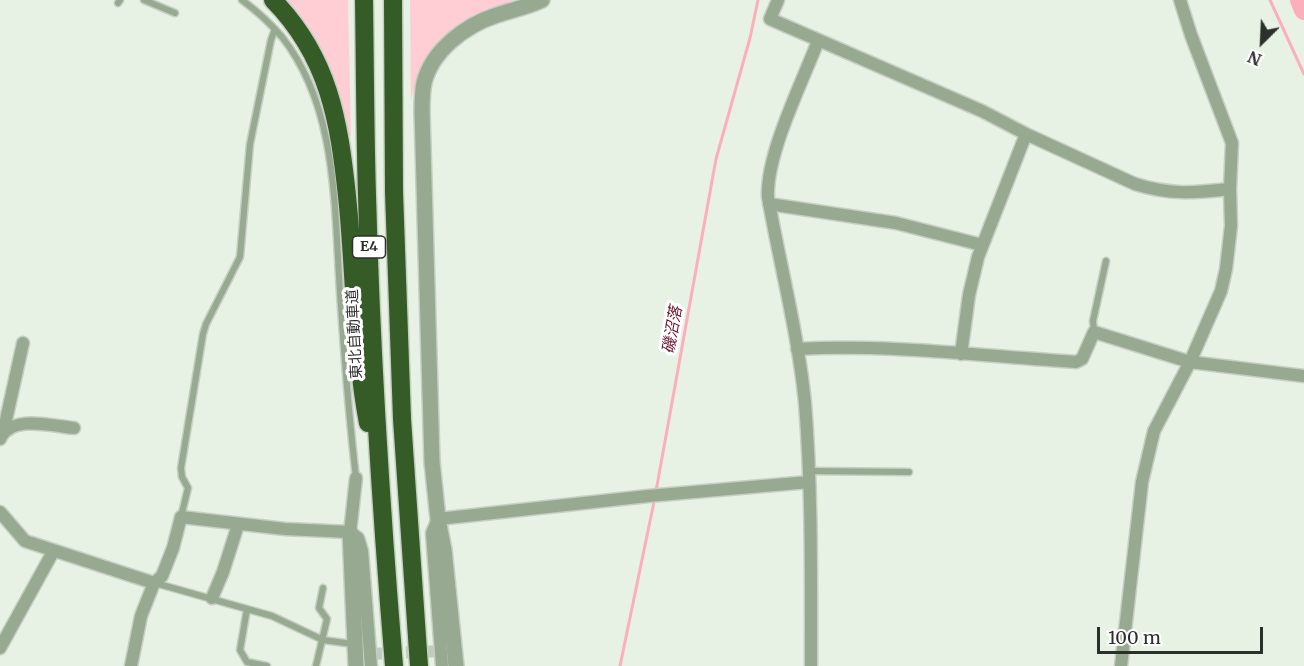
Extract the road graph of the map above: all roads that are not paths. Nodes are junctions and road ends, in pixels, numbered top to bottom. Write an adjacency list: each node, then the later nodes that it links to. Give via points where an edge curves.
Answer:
1 (144, 0): 10 (lane)
2 (242, 0): 11 (lane)
3 (273, 0): 30 (highway, via 302,35 332,101 352,244 363,396)
4 (364, 0): 30 (highway, 東北自動車道 / E4, via 367,195)
5 (393, 0): 15 (highway, E4)
6 (402, 0): 15 (highway, via 403,130)
7 (542, 0): 33 (street, via 463,31 438,56 424,83 431,442)
8 (778, 0): 12 (street, via 771,19)
9 (1180, 0): 14 (street, via 1232,142)
10 (175, 13)
11 (275, 30): 29 (lane, via 301,66 320,116 330,158); 32 (lane, via 250,144 240,257 203,334 181,468 188,488)
12 (818, 41): 13 (street, via 982,111); 16 (street, via 767,180)
13 (1026, 134): 14 (street, via 1152,189 1188,194); 17 (street)
14 (1230, 189): 23 (street, via 1231,226 1221,291)
15 (394, 192): 50 (highway, E4, via 402,419)
16 (769, 204): 17 (street, via 896,223); 21 (street)
17 (982, 245): 22 (street, via 969,295)
18 (1106, 261): 19 (lane, via 1093,321)
19 (1095, 332): 22 (street, via 1082,359 1076,362); 23 (street)
20 (23, 343): 26 (street)
21 (797, 349): 22 (street, via 846,346); 28 (street, via 805,402)
22 (961, 354)
23 (1190, 362): 24 (street); 54 (street, via 1154,431 1142,482)
24 (1304, 376)
25 (74, 428): 26 (street, via 15,425)
26 (3, 435)
27 (909, 472): 28 (lane)
28 (808, 476): 33 (street); 53 (street)
29 (356, 478): 35 (street)
30 (381, 493): 49 (highway, 東北自動車道 / E4)
31 (0, 512): 36 (street, via 21,538)
32 (181, 517): 34 (street); 37 (street, via 162,576)
33 (438, 519): 51 (street, via 432,533); 52 (street)
34 (238, 525): 35 (street); 39 (street)
35 (351, 532): 42 (street); 48 (street, via 358,538 362,551)
36 (53, 552): 37 (street); 43 (street)
37 (154, 583): 39 (lane); 44 (street, via 141,616)
38 (323, 588): 41 (lane, via 320,608 327,619)
39 (212, 598): 40 (lane)
40 (247, 609): 41 (lane); 45 (lane, via 240,650 247,662)
41 (323, 640): 42 (lane); 46 (lane)
42 (354, 644): 47 (street)
43 (0, 648)
44 (131, 666)
45 (267, 666)
46 (316, 666)
47 (356, 666)
48 (371, 666)
49 (393, 666)
50 (419, 666)
51 (442, 666)
52 (456, 666)
53 (811, 666)
54 (1121, 666)

